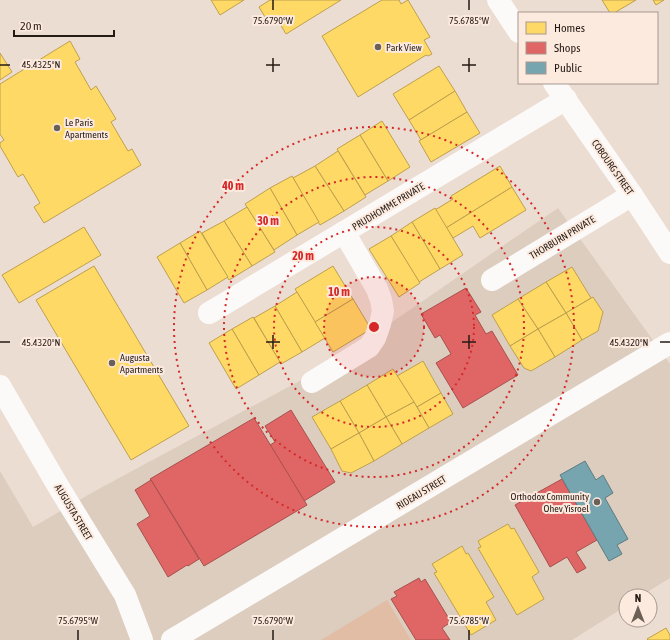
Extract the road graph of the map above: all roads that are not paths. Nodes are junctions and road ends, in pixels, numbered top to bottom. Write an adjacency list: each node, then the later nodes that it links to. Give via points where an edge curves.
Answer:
1 (498, 0): 2 (street)
2 (518, 30)
3 (560, 91): 4 (street, COBOURG STREET); 5 (street, PRUDHOMME PRIVATE)
4 (632, 195): 6 (street, COBOURG STREET); 7 (street, THORBURN PRIVATE)
5 (344, 232): 8 (street, PRUDHOMME PRIVATE); 10 (street, via 377,289 383,311 375,338 369,347)
6 (670, 253)
7 (492, 280)
8 (210, 313)
9 (670, 343): 13 (street, RIDEAU STREET)
10 (312, 382)
11 (0, 386): 12 (street, AUGUSTA STREET, via 125,595)
12 (142, 640)
13 (172, 640)

